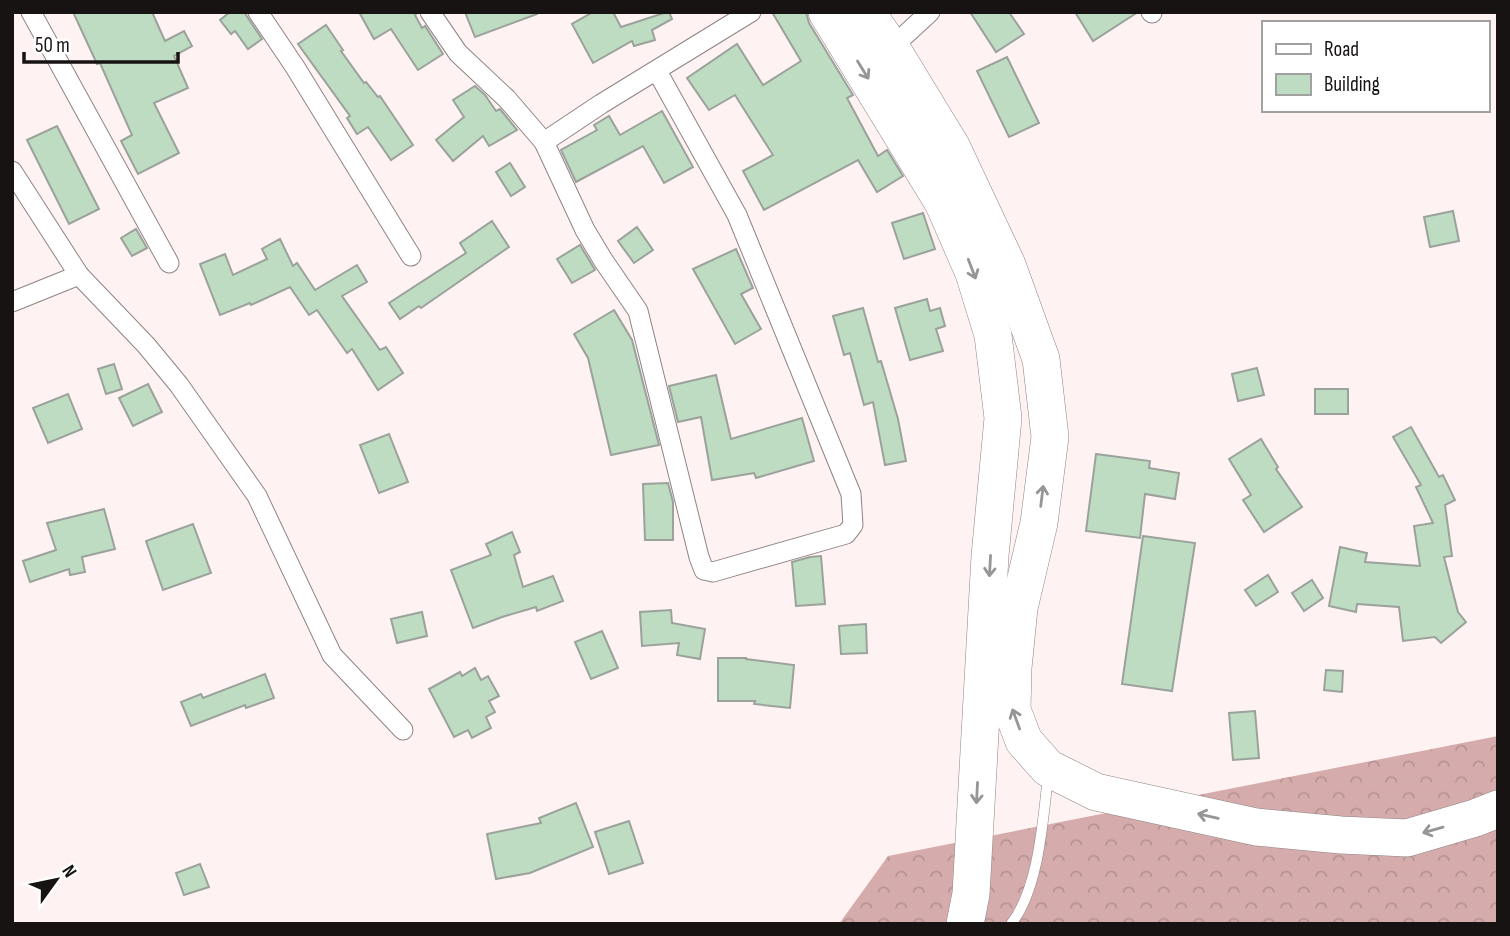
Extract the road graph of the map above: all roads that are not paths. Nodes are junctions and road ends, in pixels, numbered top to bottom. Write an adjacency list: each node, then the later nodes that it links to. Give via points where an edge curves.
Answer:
1 (31, 12): 13 (street)
2 (258, 12): 12 (street)
3 (430, 12): 10 (street, via 458,53)
4 (751, 12): 9 (street)
5 (827, 12): 19 (highway, one-way to 19, via 943,202 974,273 993,335 1003,418 990,556 971,894)
6 (866, 12): 8 (highway)
7 (930, 12): 8 (street)
8 (891, 48): 17 (highway, one-way to 8, via 1024,741 1012,710 1019,608 1039,523 1050,437 1041,359 1007,265 952,148)
9 (657, 71): 10 (street); 10 (street, via 737,215 851,494 853,525 846,534 713,572 704,570 638,311 585,230)
10 (544, 142)
11 (12, 171): 14 (street)
12 (411, 256)
13 (169, 263)
14 (79, 275): 15 (street); 16 (street, via 179,385 257,496 332,655)
15 (12, 302)
16 (403, 730)
17 (1048, 768): 18 (highway, one-way to 17, via 1407,838 1341,835 1256,827 1096,792); 20 (lane, via 1040,844 1025,900)
18 (1498, 809)
19 (965, 924)
20 (1011, 924)

